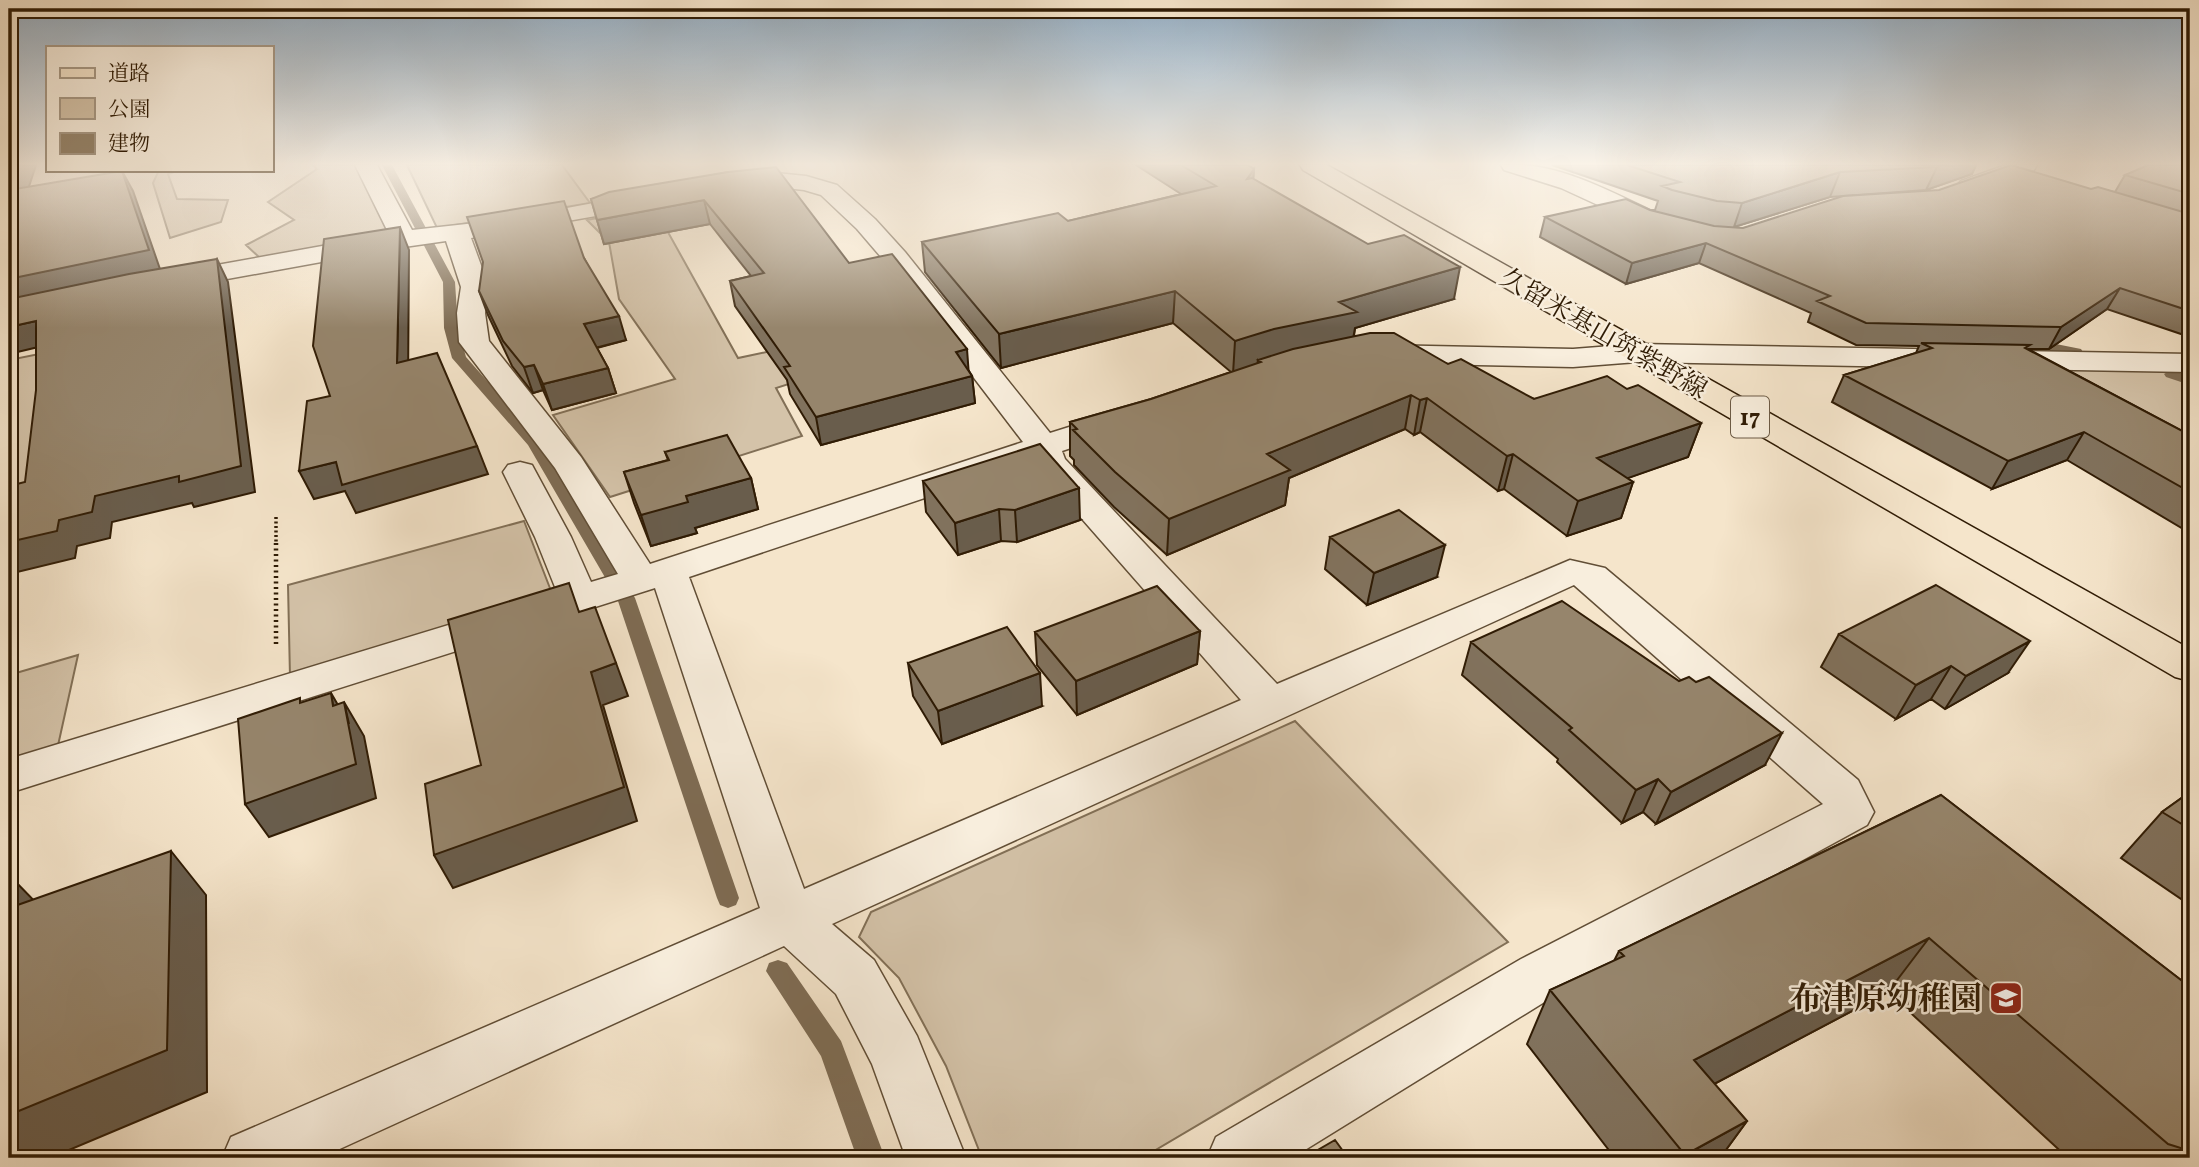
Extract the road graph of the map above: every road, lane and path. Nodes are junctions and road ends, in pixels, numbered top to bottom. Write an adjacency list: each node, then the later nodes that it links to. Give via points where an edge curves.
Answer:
1 (394, 219): 8 (street)
2 (543, 219): 7 (street)
3 (861, 219): 14 (street)
4 (1407, 219): 10 (main road, 久留米基山筑紫野線 / 17)
5 (1648, 219): 6 (street)
6 (1685, 231)
7 (450, 234): 8 (street); 17 (street, via 475,288 471,313 474,342)
8 (404, 239): 9 (street)
9 (141, 286)
10 (1637, 352): 11 (street, via 1573,358); 12 (street); 19 (main road, 久留米基山筑紫野線 / 17)
11 (1353, 356)
12 (2187, 365)
13 (1149, 412): 14 (street)
14 (1043, 446): 17 (street); 21 (street, via 1049,462)
15 (520, 472): 18 (street)
16 (276, 517): 20 (path)
17 (654, 575): 18 (street); 23 (street)
18 (579, 598): 20 (street)
19 (2190, 667)
20 (276, 693): 22 (street)
21 (1272, 706): 23 (street); 26 (street, via 1570,572 1591,577 1602,586 1842,793 1850,812 1540,976)
22 (9, 776)
23 (789, 919): 24 (street); 25 (street, via 855,977 897,1055)
24 (252, 1158)
25 (936, 1158)
26 (1237, 1158)

